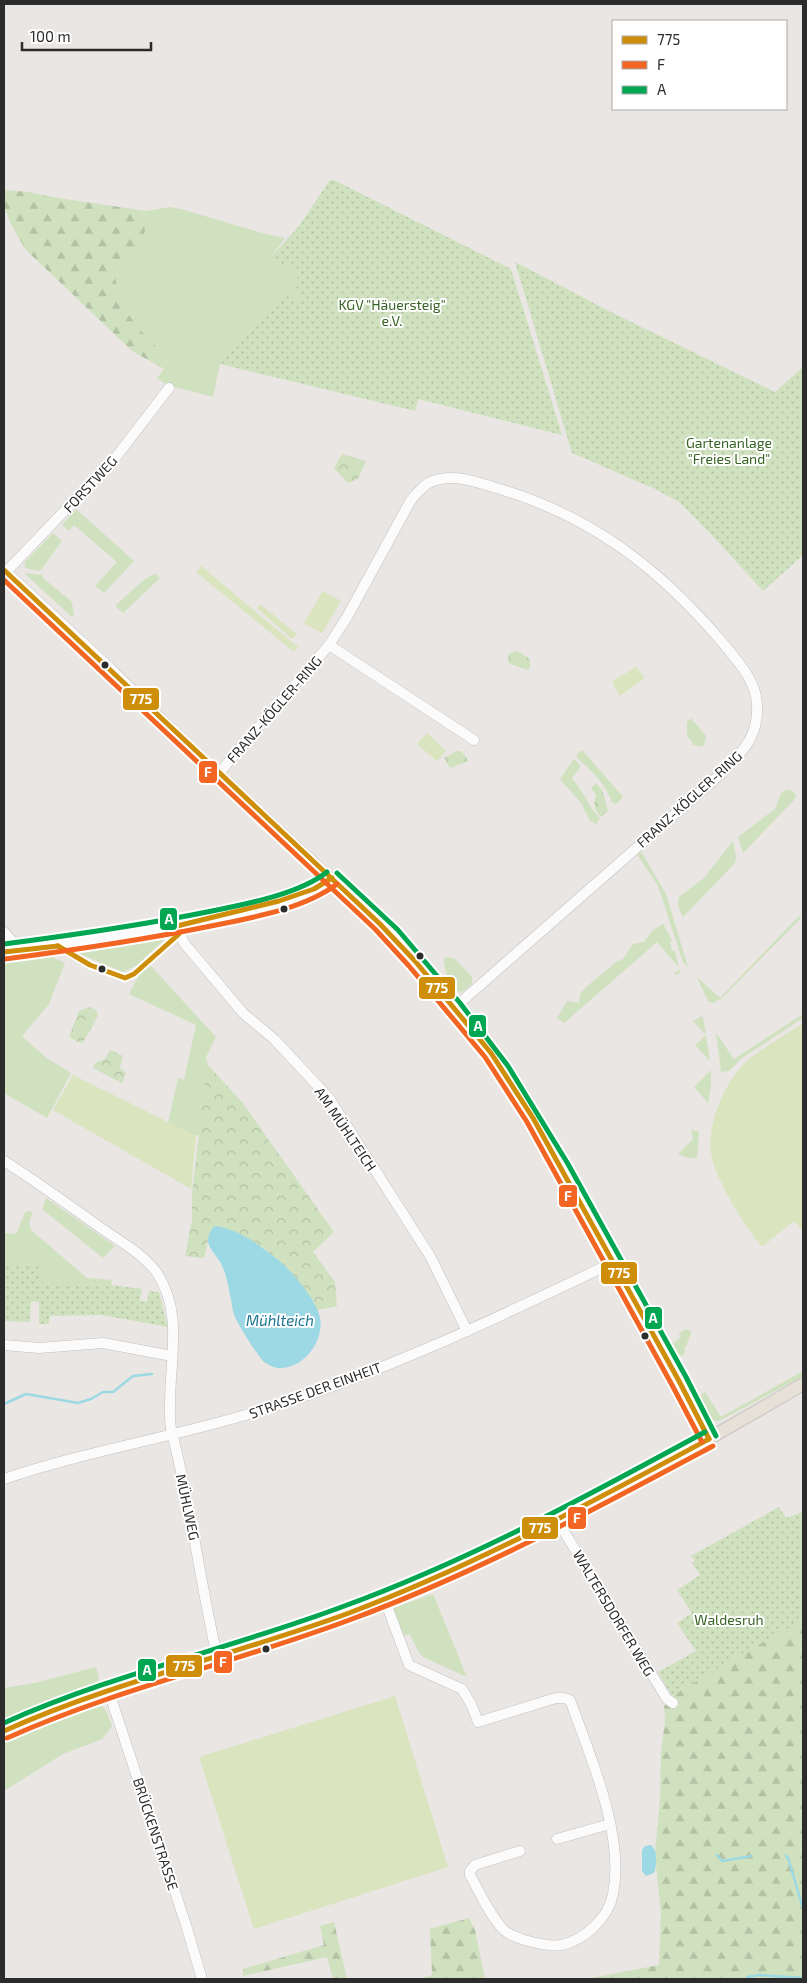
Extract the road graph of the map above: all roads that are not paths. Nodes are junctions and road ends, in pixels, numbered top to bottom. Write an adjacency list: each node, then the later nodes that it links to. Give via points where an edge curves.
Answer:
1 (169, 388): 2 (street, FORSTWEG, via 116,457)
2 (4, 572): 5 (street)
3 (328, 645): 4 (street, FRANZ-KÖGLER-RING); 5 (street, FRANZ-KÖGLER-RING); 11 (street, FRANZ-KÖGLER-RING, via 347,617 411,500 433,481 454,478 505,490 558,510 617,544 668,585 711,629 743,668 754,688 757,719 750,740 740,755)
4 (474, 740)
5 (219, 773): 6 (street)
6 (332, 878): 7 (street, via 318,888 250,910); 11 (street, via 392,935)
7 (177, 926): 9 (street); 14 (street, AM MÜHLTEICH, via 184,943 243,1013 274,1039 329,1098 430,1256)
8 (4, 932): 9 (street)
9 (20, 950): 10 (street)
10 (4, 952)
11 (454, 1008): 13 (street, via 491,1053 533,1118)
12 (4, 1161): 16 (street, MÜHLWEG, via 123,1243 156,1273 172,1310)
13 (612, 1263): 14 (street, STRASSE DER EINHEIT); 19 (street)
14 (467, 1331): 18 (street, STRASSE DER EINHEIT, via 331,1386 251,1414)
15 (4, 1345): 16 (street, via 39,1348 103,1343)
16 (172, 1356): 18 (street, MÜHLWEG)
17 (803, 1384): 19 (main road)
18 (172, 1433): 20 (street, STRASSE DER EINHEIT); 23 (street, MÜHLWEG)
19 (709, 1439): 21 (main road)
20 (4, 1479)
21 (557, 1520): 22 (main road); 25 (street, WALTERSDORFER WEG, via 634,1648 667,1699)
22 (384, 1598): 23 (main road, via 300,1630); 27 (street, via 409,1665 462,1690 478,1722 556,1698 570,1700 600,1782)
23 (217, 1656): 24 (main road)
24 (108, 1689): 26 (main road, via 39,1714); 30 (street, BRÜCKENSTRASSE)
25 (673, 1703)
26 (4, 1731)
27 (610, 1824): 28 (street); 29 (street, via 615,1880 609,1908 586,1934 570,1942 555,1945 530,1942 504,1930 470,1875 475,1865)
28 (556, 1839)
29 (520, 1851)
30 (202, 1979)

